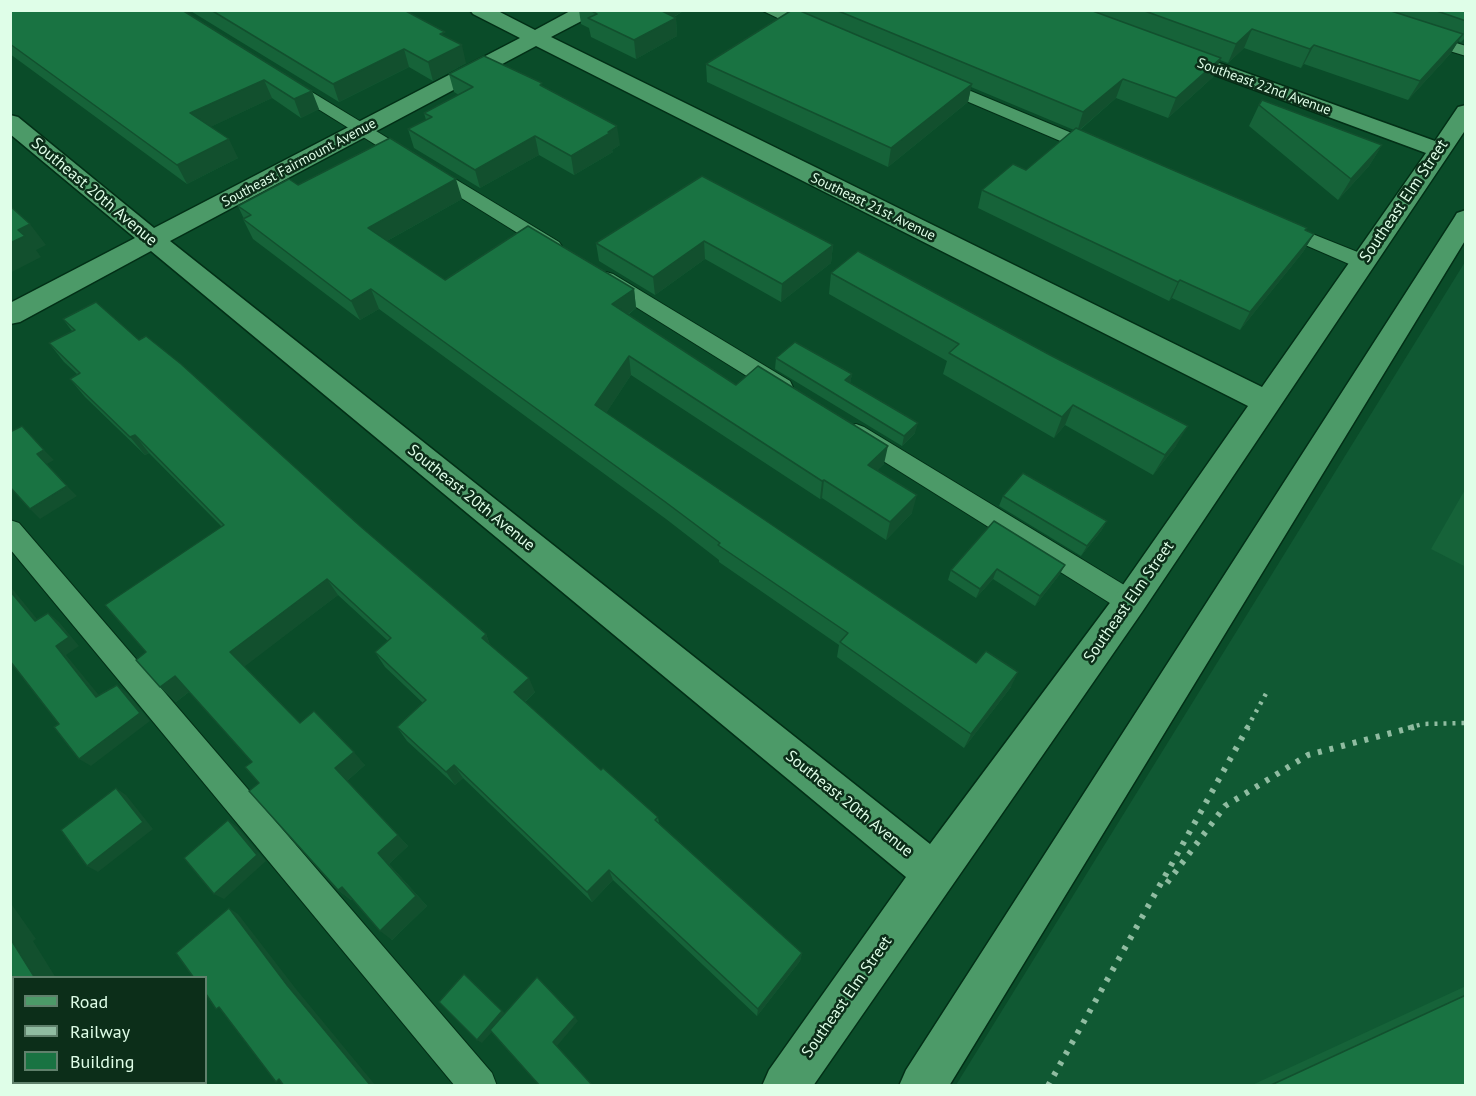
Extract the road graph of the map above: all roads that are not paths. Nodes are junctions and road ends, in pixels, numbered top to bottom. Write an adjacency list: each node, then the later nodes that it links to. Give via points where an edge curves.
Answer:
1 (480, 10): 6 (street, Southeast 21st Avenue)
2 (588, 10): 6 (street, Southeast Fairmount Avenue)
3 (768, 10): 4 (lane)
4 (824, 34)
5 (1413, 34): 8 (lane)
6 (536, 38): 13 (street, Southeast Fairmount Avenue); 24 (street, Southeast 21st Avenue)
7 (1155, 47): 14 (street, Southeast 22nd Avenue)
8 (1466, 51)
9 (272, 72): 13 (lane)
10 (922, 76): 15 (lane)
11 (1466, 112): 14 (street, Southeast Elm Street)
12 (10, 122): 18 (street, Southeast 20th Avenue)
13 (363, 129): 18 (street, Southeast Fairmount Avenue); 19 (lane)
14 (1439, 150): 20 (street, Southeast Elm Street)
15 (1110, 155)
16 (1466, 218): 31 (street)
17 (1264, 220): 20 (lane)
18 (152, 240): 22 (street, Southeast Fairmount Avenue); 28 (street, Southeast 20th Avenue)
19 (574, 259)
20 (1363, 262): 24 (street, Southeast Elm Street)
21 (594, 272): 23 (lane)
22 (10, 315)
23 (796, 396)
24 (1266, 402): 27 (street, Southeast Elm Street)
25 (837, 421): 27 (lane)
26 (10, 530): 29 (lane)
27 (1130, 602): 28 (street, Southeast Elm Street)
28 (934, 873): 30 (street, Southeast Elm Street)
29 (479, 1086)
30 (785, 1086)
31 (922, 1086)

